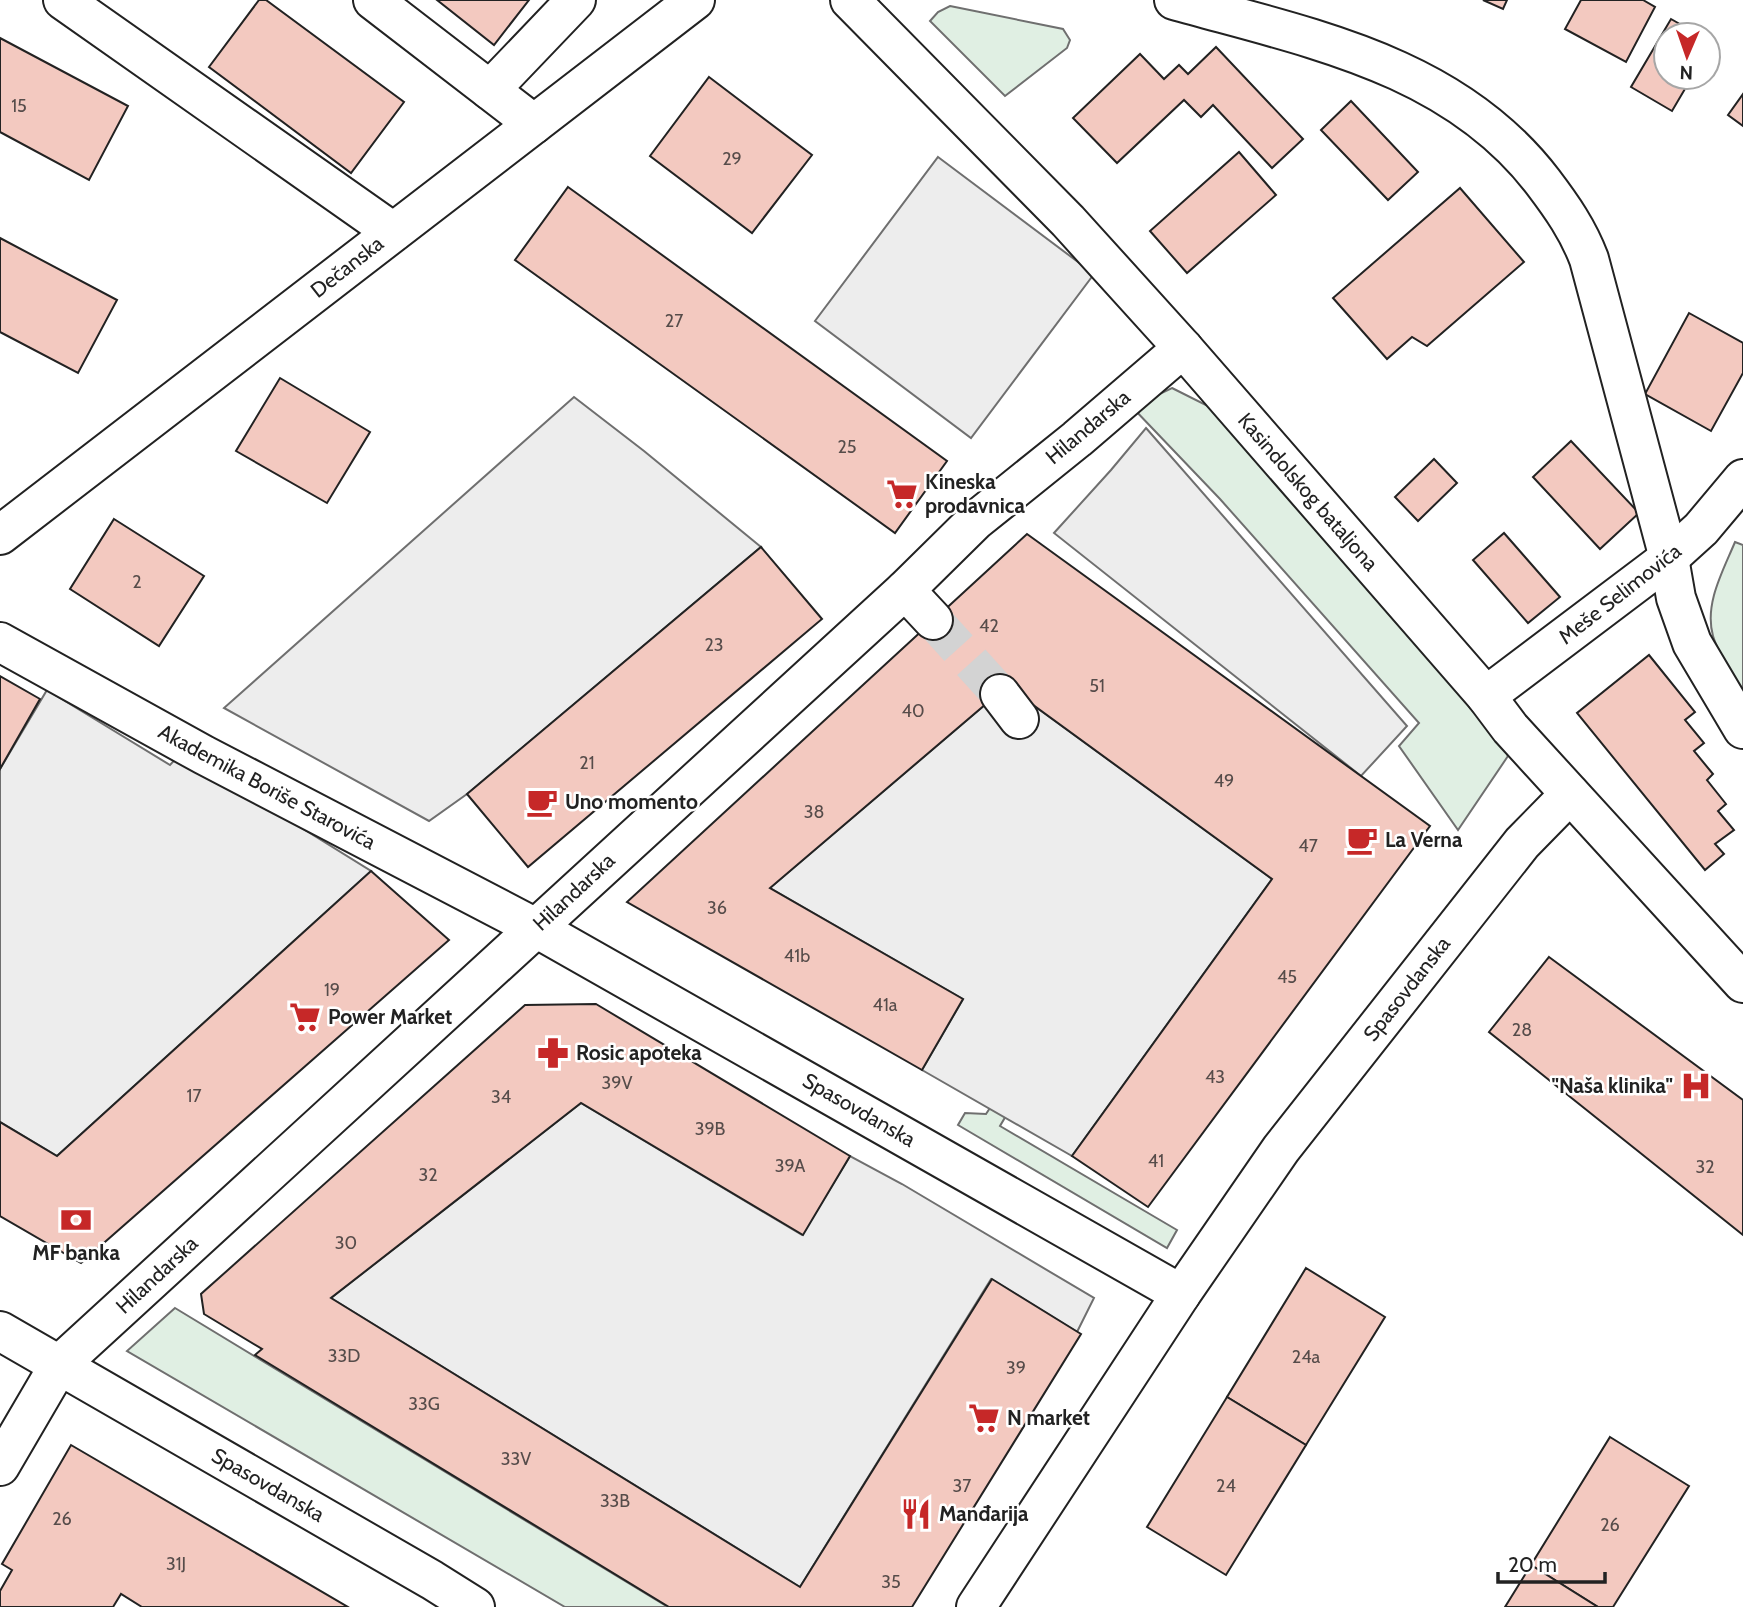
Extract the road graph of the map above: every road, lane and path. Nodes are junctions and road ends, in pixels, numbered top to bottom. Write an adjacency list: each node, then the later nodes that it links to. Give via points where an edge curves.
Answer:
1 (63, 0): 9 (street)
2 (373, 0): 7 (street)
3 (576, 0): 7 (street)
4 (695, 0): 8 (street, Dečanska)
5 (1174, 0): 13 (street, via 1348,50 1405,73 1475,113 1535,172 1581,236 1589,259)
6 (861, 4): 10 (street, Kasindolskog bataljona)
7 (491, 90): 8 (street)
8 (534, 124): 9 (street, Dečanska)
9 (393, 232): 12 (street, Dečanska)
10 (1183, 348): 14 (street, Hilandarska, via 975,521); 17 (street, Kasindolskog bataljona)
11 (1743, 479): 13 (street, Meše Selimovića, via 1701,529)
12 (0, 535)
13 (1669, 558): 17 (street, Meše Selimovića); 18 (street, via 1676,598 1692,643)
14 (905, 590): 15 (street); 20 (street, Hilandarska)
15 (933, 620)
16 (0, 642): 20 (street, Akademika Boriše Starovića, via 204,755)
17 (1486, 696): 19 (street, Kasindolskog bataljona)
18 (1743, 729)
19 (1570, 794): 21 (street, Kasindolskog bataljona); 22 (street, Spasovdanska, via 1522,844 1280,1149)
20 (536, 928): 22 (street, Spasovdanska); 24 (street, Hilandarska)
21 (1743, 983)
22 (1181, 1294): 27 (street, Spasovdanska)
23 (0, 1331): 24 (street, Spasovdanska)
24 (59, 1365): 25 (street, Hilandarska); 26 (street, Spasovdanska)
25 (0, 1466)
26 (475, 1607)
27 (976, 1607)

